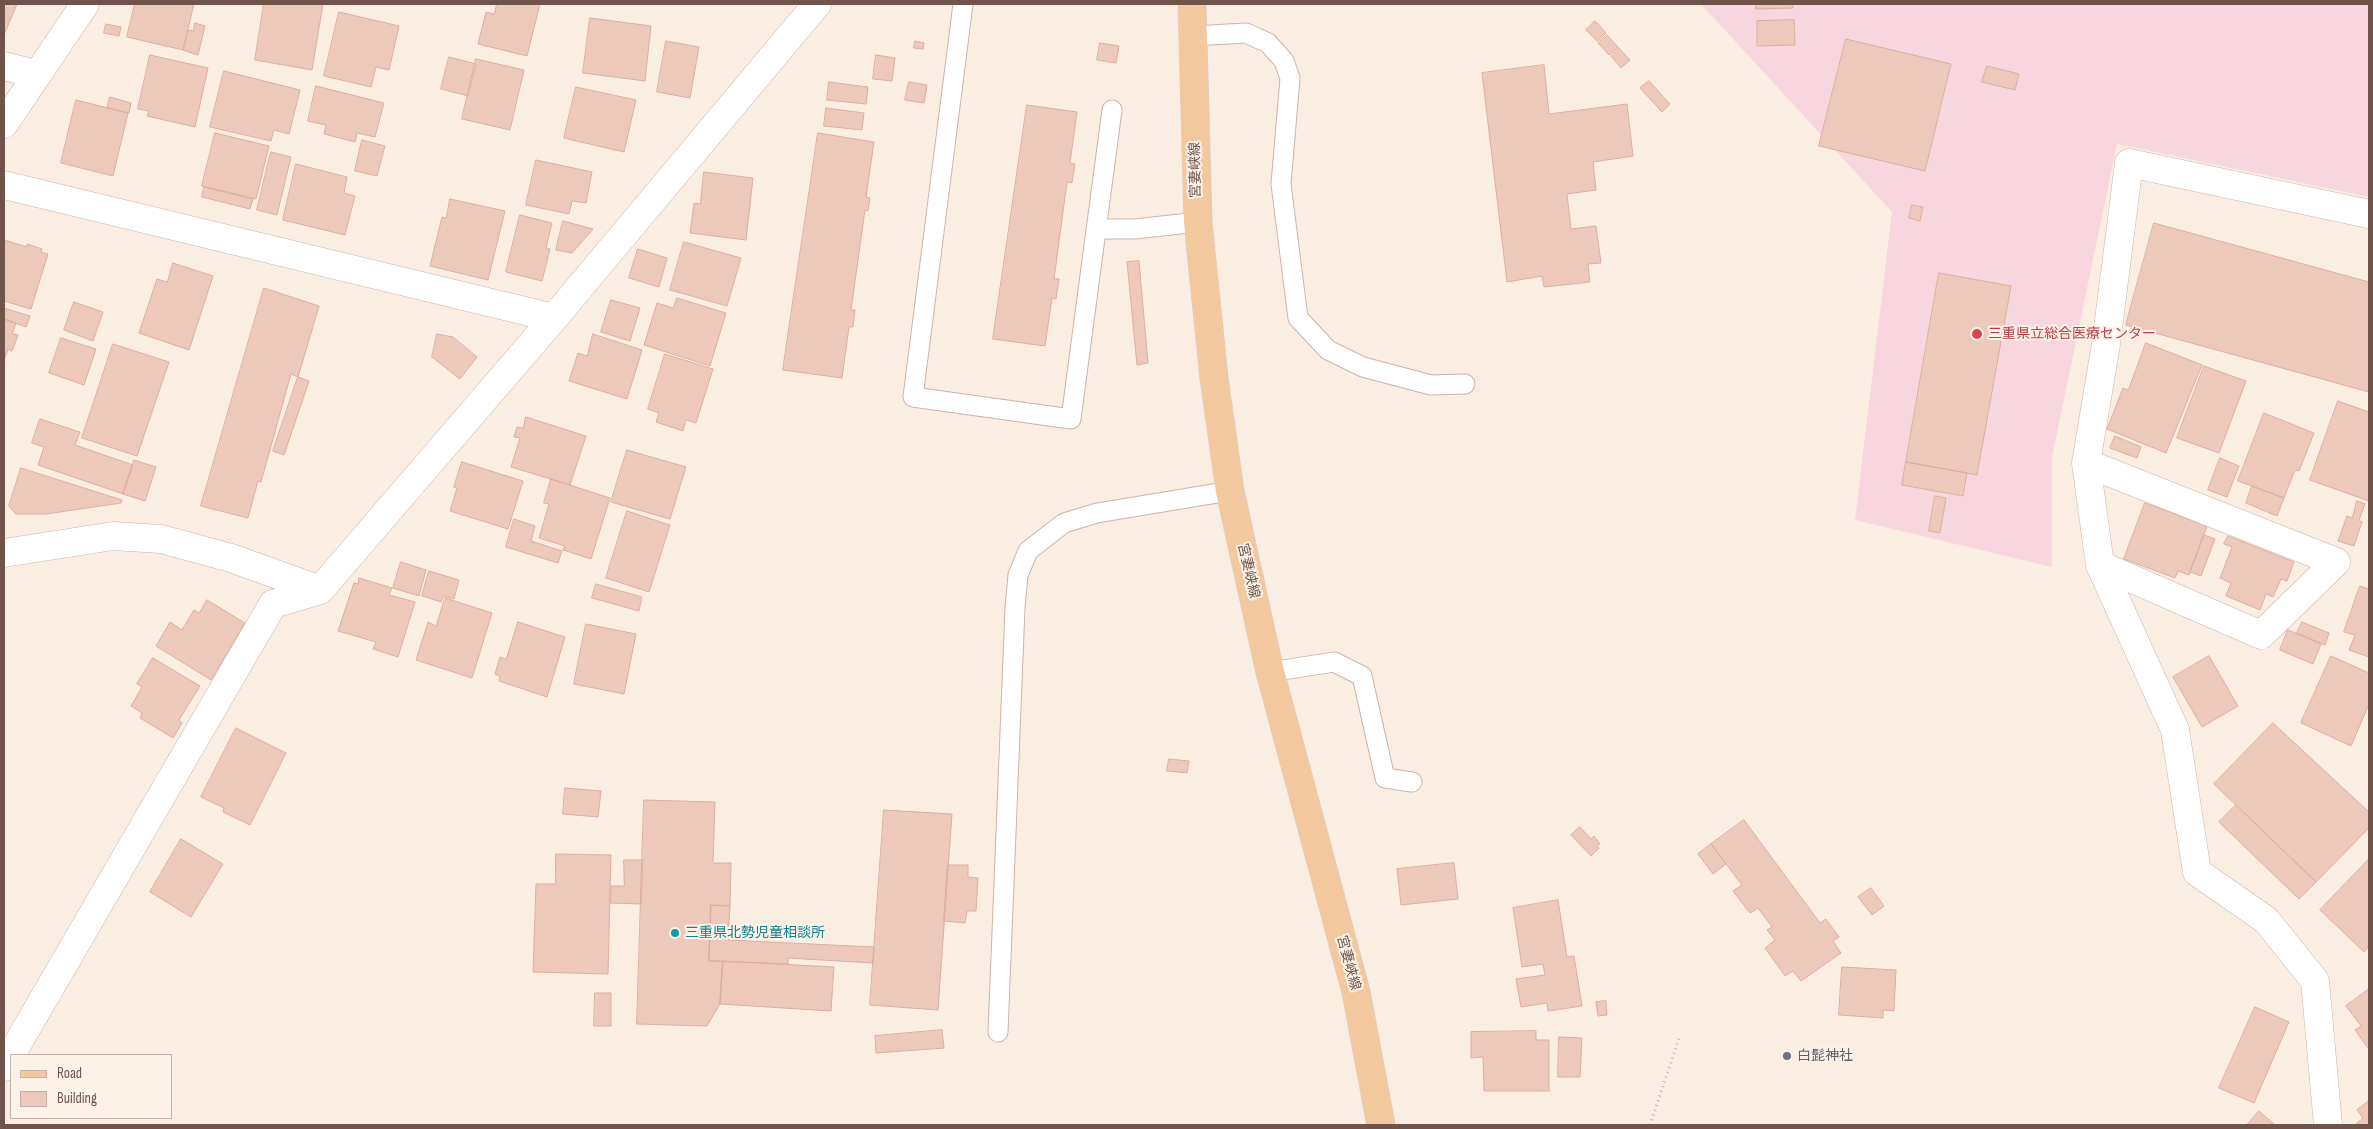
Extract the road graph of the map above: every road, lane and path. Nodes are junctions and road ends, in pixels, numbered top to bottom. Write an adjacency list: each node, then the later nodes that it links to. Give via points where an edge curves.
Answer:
1 (84, 4): 7 (street)
2 (817, 4): 14 (street)
3 (964, 4): 13 (lane, via 913,397 1071,419)
4 (1192, 4): 5 (main road, 宮妻峡線)
5 (1193, 36): 12 (main road, 宮妻峡線); 15 (lane, via 1246,33 1268,43 1284,61 1290,78 1281,184 1298,318 1328,350 1363,367 1431,385)
6 (4, 66): 7 (street)
7 (36, 74): 9 (street)
8 (1112, 110): 13 (lane)
9 (4, 124)
10 (4, 185): 14 (street)
11 (2369, 214): 16 (street, via 2129,163 2106,344)
12 (1198, 222): 13 (lane, via 1135,230); 17 (main road, 宮妻峡線, via 1214,378)
13 (1096, 229)
14 (554, 318): 20 (street)
15 (1464, 384)
16 (2086, 463): 19 (street); 19 (street, via 2336,562 2261,635)
17 (1230, 491): 21 (main road, 宮妻峡線); 23 (lane, via 1097,513 1064,523 1028,551 1018,575 1015,608)
18 (4, 553): 20 (street, via 113,536 161,539 231,558)
19 (2100, 565): 28 (street, via 2174,730 2197,872 2266,920 2315,981)
20 (320, 590): 25 (street, via 273,604)
21 (1270, 672): 22 (lane, via 1334,662 1362,676 1386,778); 26 (main road, 宮妻峡線, via 1356,992)
22 (1412, 782)
23 (998, 1032)
24 (1680, 1035): 27 (path)
25 (12, 1054)
26 (1381, 1125)
27 (1650, 1125)
28 (2328, 1125)

